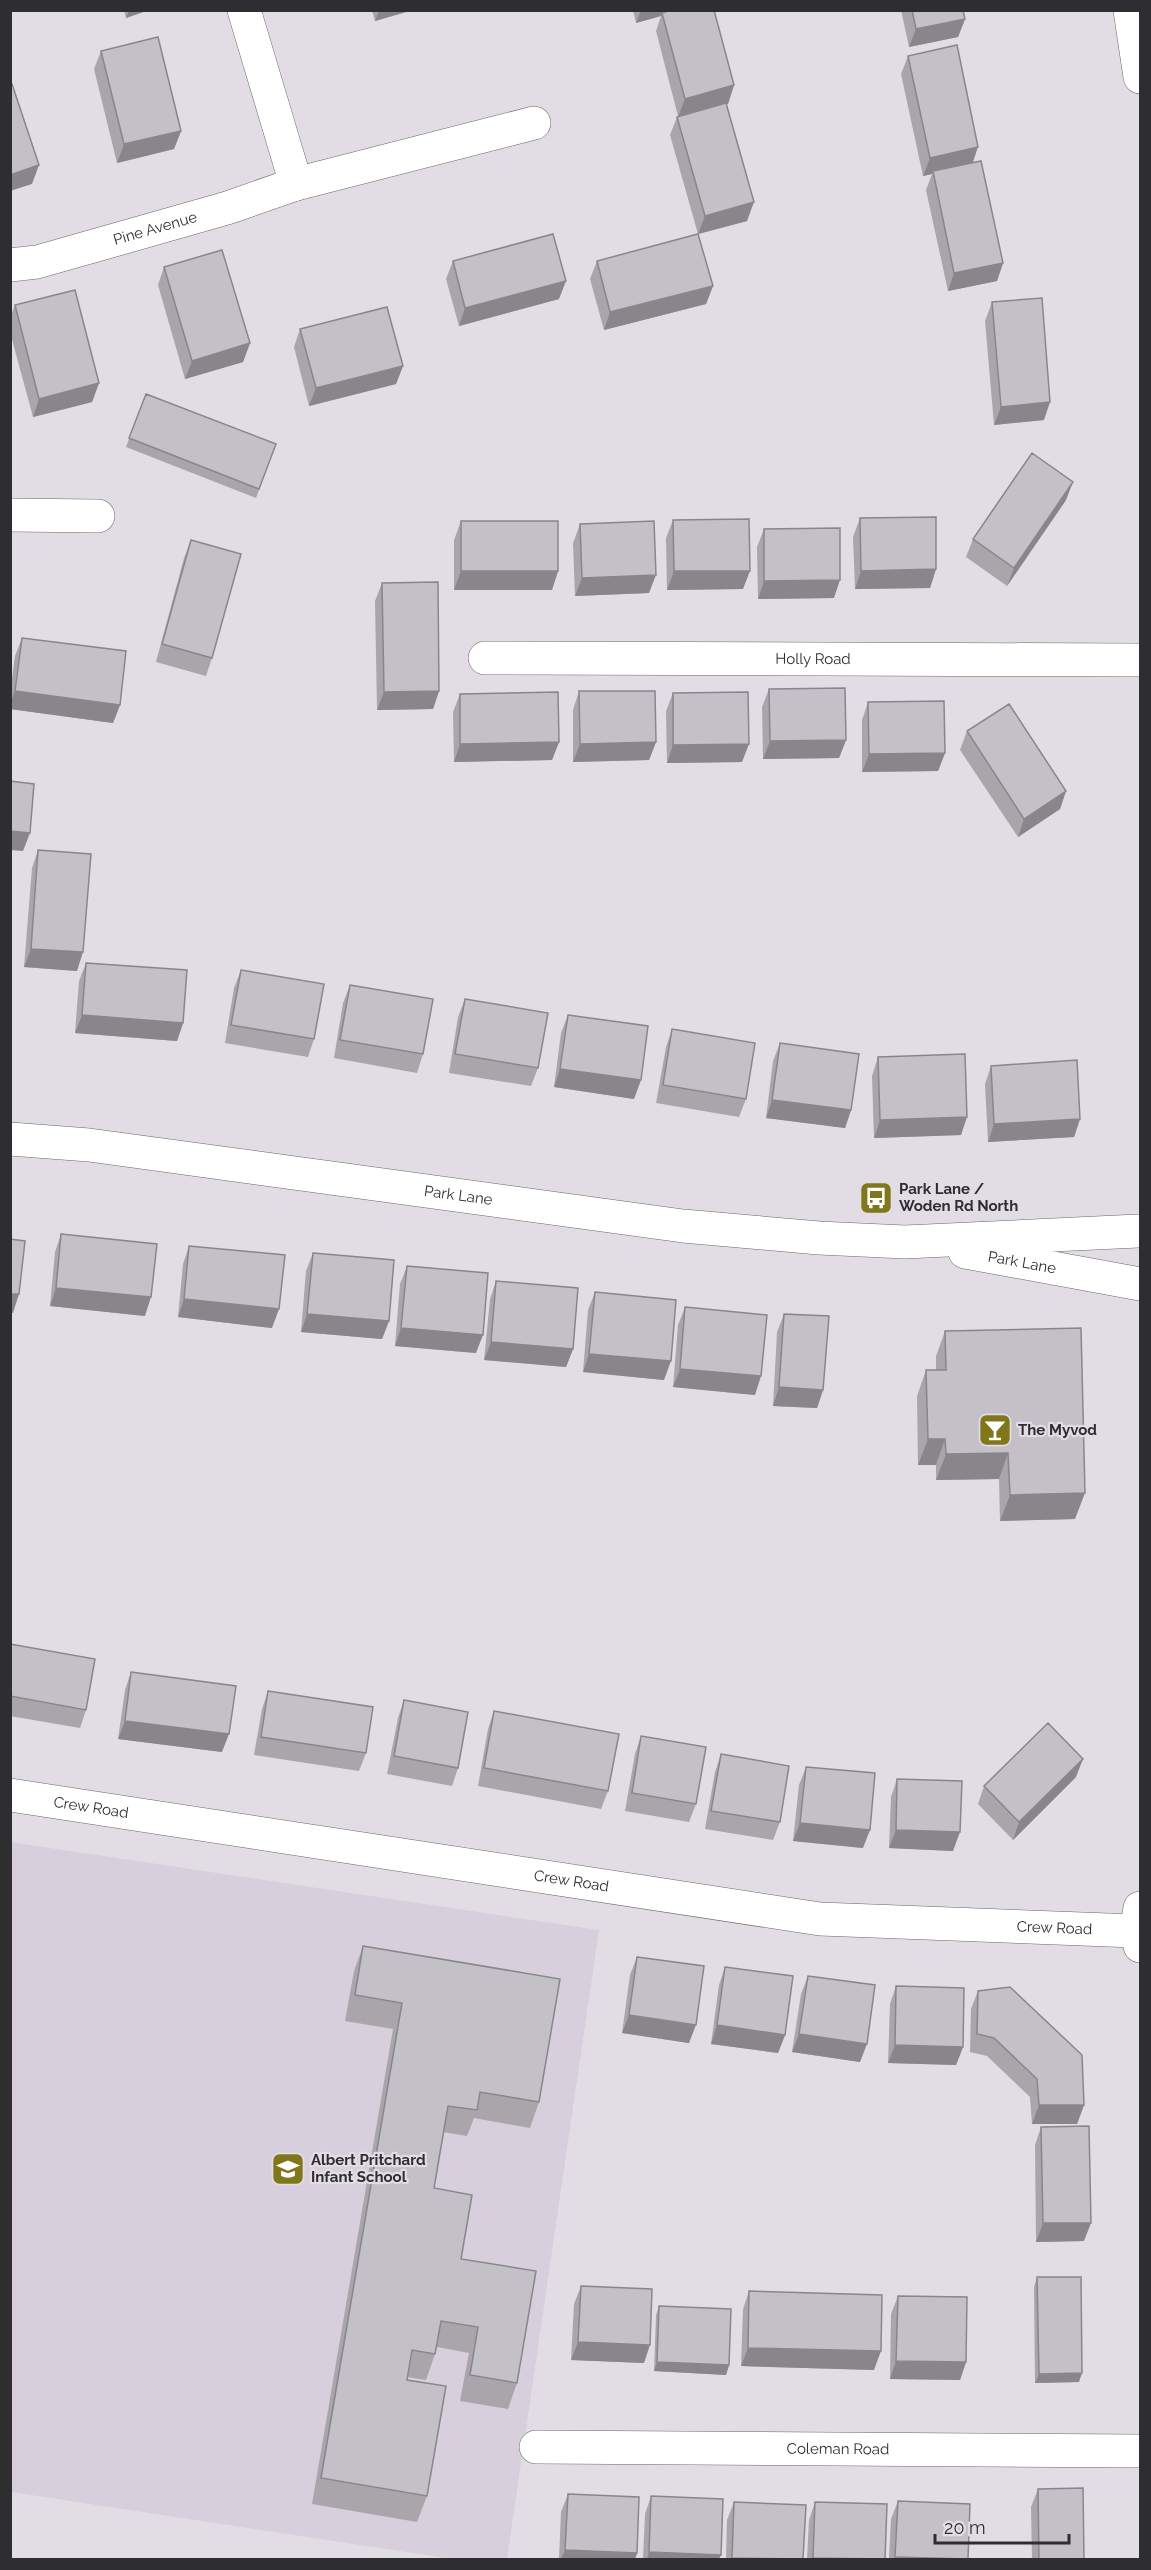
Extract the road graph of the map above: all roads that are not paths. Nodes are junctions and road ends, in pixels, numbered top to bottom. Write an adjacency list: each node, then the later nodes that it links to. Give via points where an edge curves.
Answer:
1 (244, 10): 5 (street)
2 (1130, 10): 3 (street)
3 (1140, 77)
4 (534, 123): 5 (street, Pine Avenue)
5 (296, 184): 6 (street, Pine Avenue, via 48,259)
6 (10, 265)
7 (10, 515): 8 (street)
8 (98, 516)
9 (485, 658): 10 (street, Holly Road)
10 (1140, 660)
11 (10, 1138): 13 (street, Park Lane, via 89,1145 683,1226)
12 (1139, 1229): 13 (street, Park Lane); 14 (street, via 1135,1250)
13 (905, 1242): 15 (street, Park Lane)
14 (1140, 1272)
15 (1140, 1284)
16 (10, 1795): 17 (street, Crew Road, via 820,1919)
17 (1139, 1929)
18 (536, 2447): 19 (street, Coleman Road)
19 (1140, 2451)

